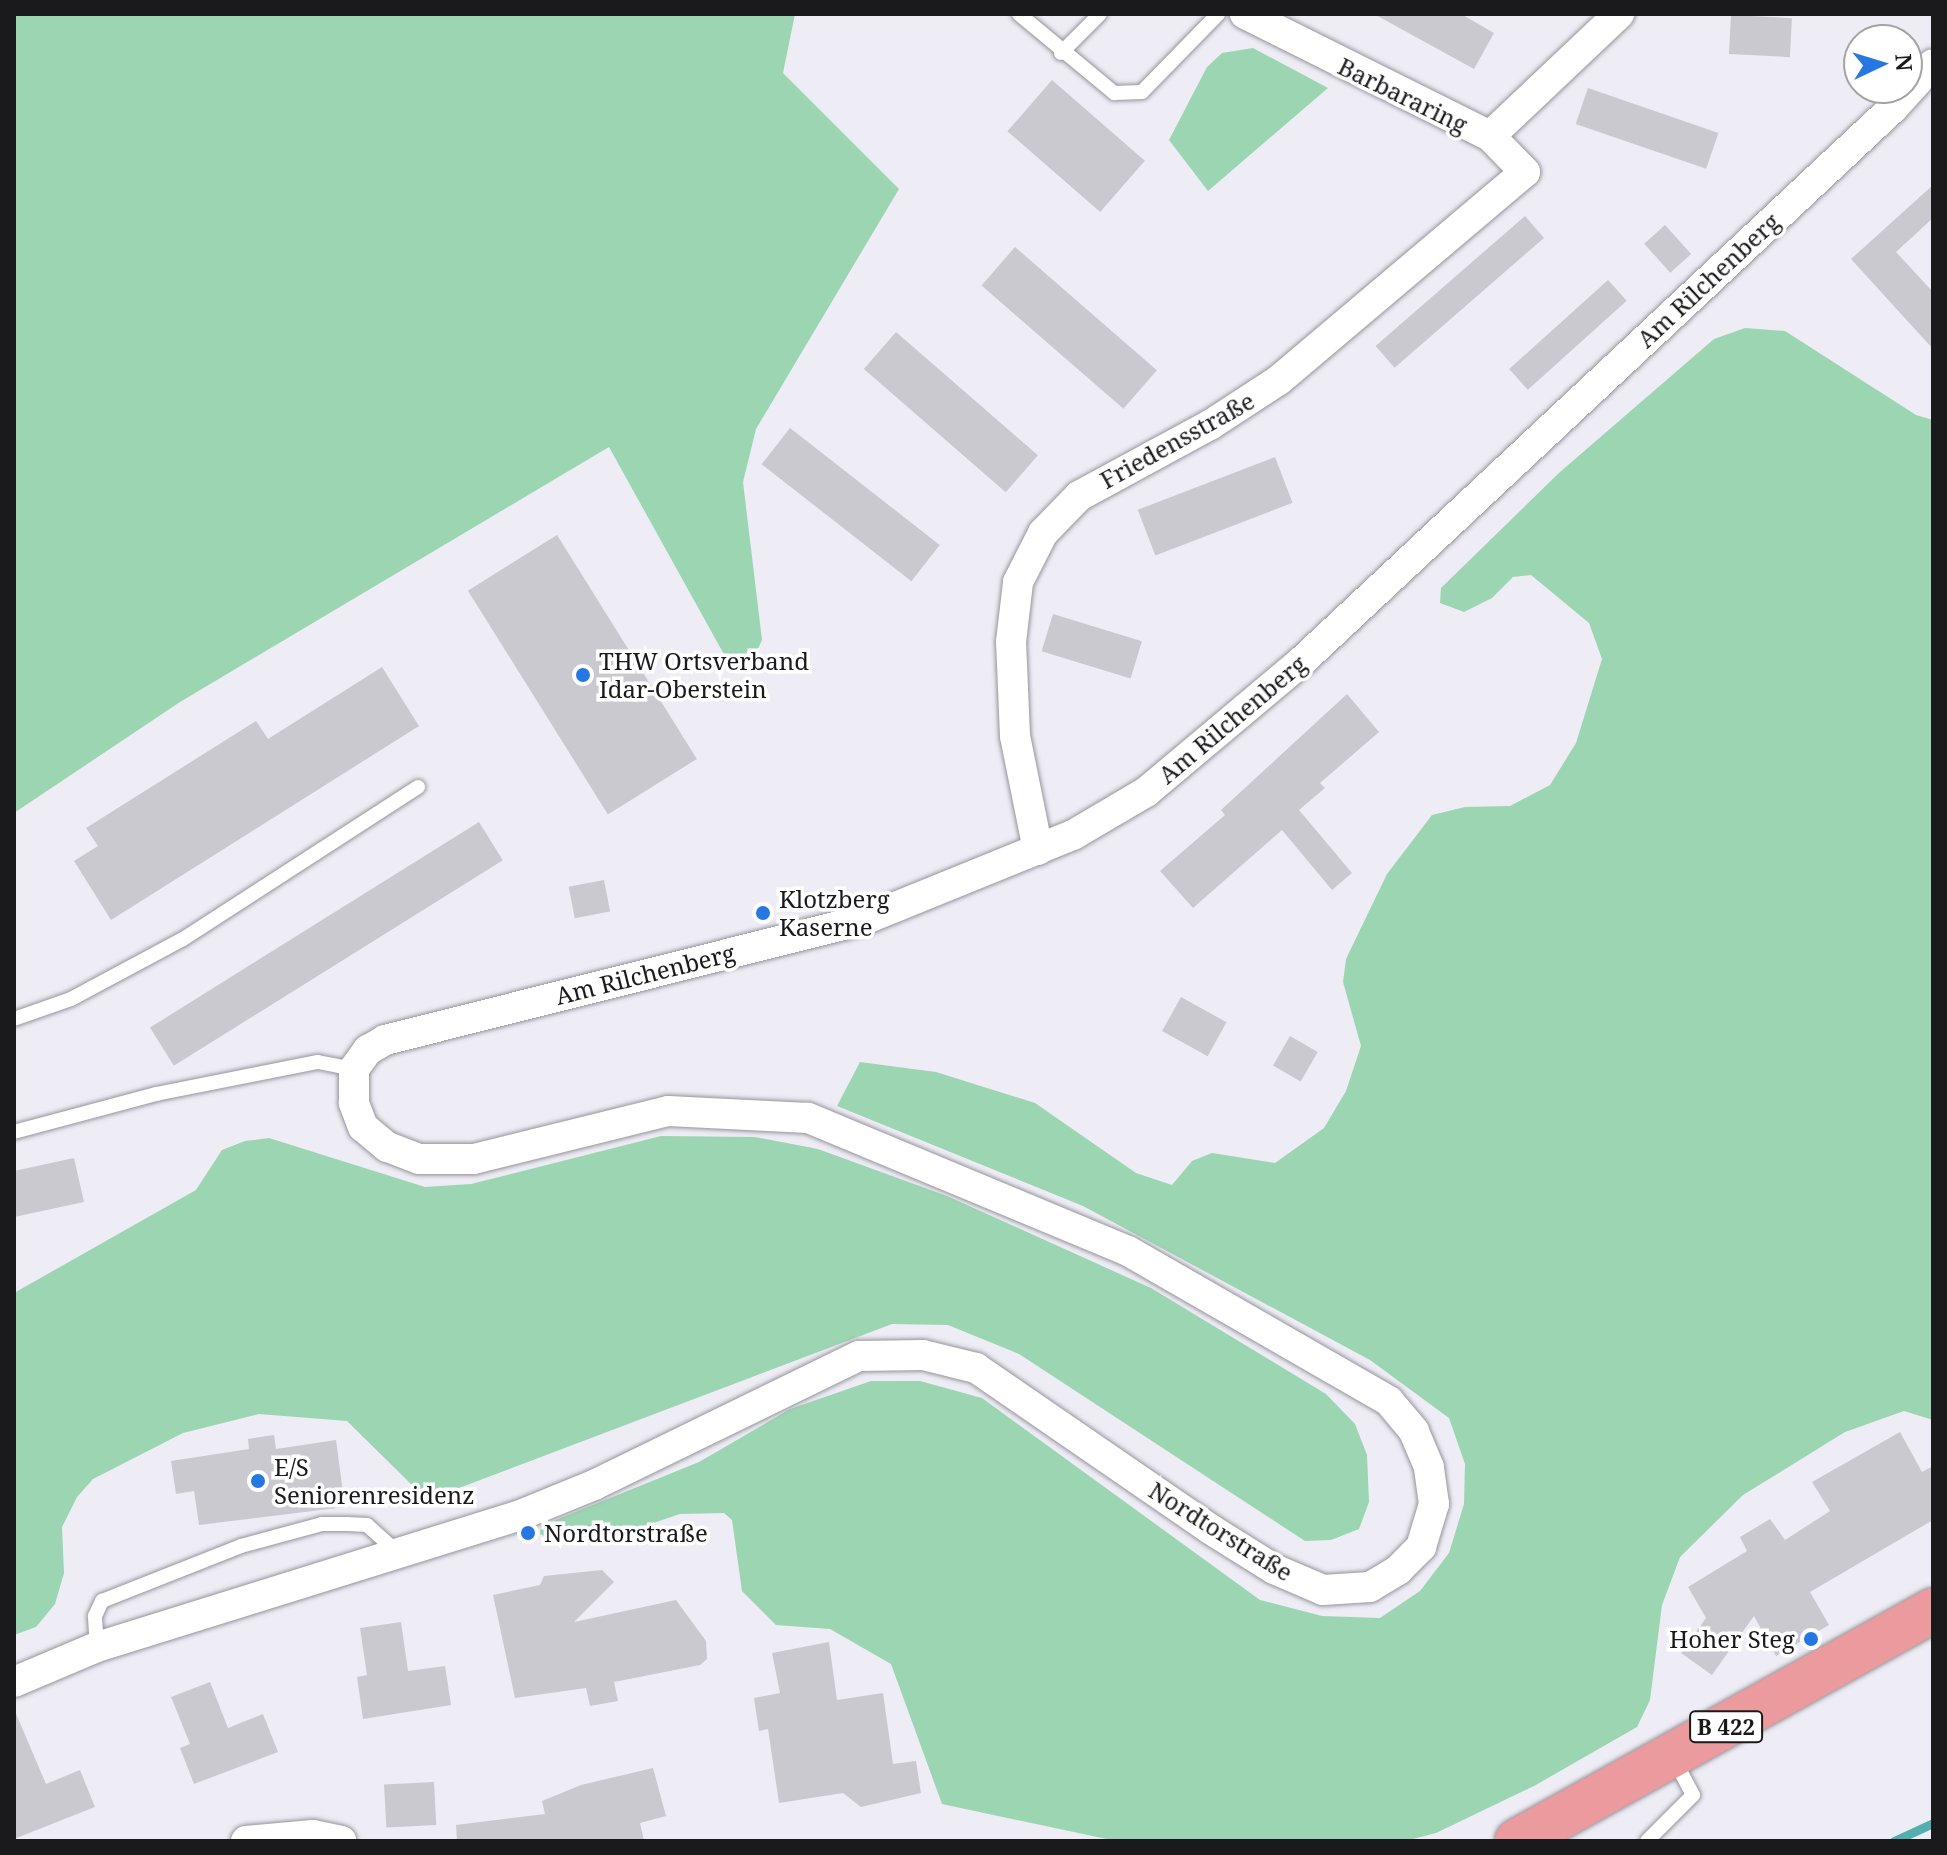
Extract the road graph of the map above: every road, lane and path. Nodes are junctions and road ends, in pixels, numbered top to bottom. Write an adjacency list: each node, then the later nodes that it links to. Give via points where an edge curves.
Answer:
1 (1019, 14): 6 (lane)
2 (1100, 14): 6 (lane)
3 (1218, 14): 6 (lane, via 1142,92 1114,93)
4 (1245, 14): 8 (street, Barbararing)
5 (1619, 14): 8 (street, Barbararing)
6 (1061, 53)
7 (1933, 64): 10 (street, Am Rilchenberg, via 1893,108 1248,708 1146,792)
8 (1490, 136): 10 (street, Friedensstraße, via 1525,172 1279,380 1210,425 1092,488 1043,533 1018,582 1011,642 1015,736)
9 (418, 787): 11 (lane, via 183,939 71,999)
10 (1038, 850): 12 (street, Am Rilchenberg, via 866,919 385,1040 368,1050)
11 (14, 1019)
12 (354, 1069): 13 (lane, via 318,1062 156,1094); 14 (street, Nordtorstraße, via 354,1103 363,1127 387,1147 434,1162 499,1154 668,1111 808,1118 894,1150 1128,1251 1389,1401 1414,1431 1429,1467 1434,1504 1421,1547 1398,1570 1370,1587 1323,1590 1274,1569 1210,1529 976,1368 923,1355 859,1356 594,1485 523,1514)
13 (14, 1132)
14 (397, 1552): 16 (street, Nordtorstraße); 16 (lane, via 367,1525 347,1524 322,1524 241,1546 102,1601 95,1616)
15 (1933, 1610): 18 (main road, B 422)
16 (97, 1647): 17 (street, Nordtorstraße)
17 (14, 1682)
18 (1673, 1757): 21 (main road, B 422); 22 (lane, via 1693,1795)
19 (246, 1841): 20 (street, via 313,1835)
20 (341, 1841)
21 (1517, 1841)
22 (1647, 1841)

